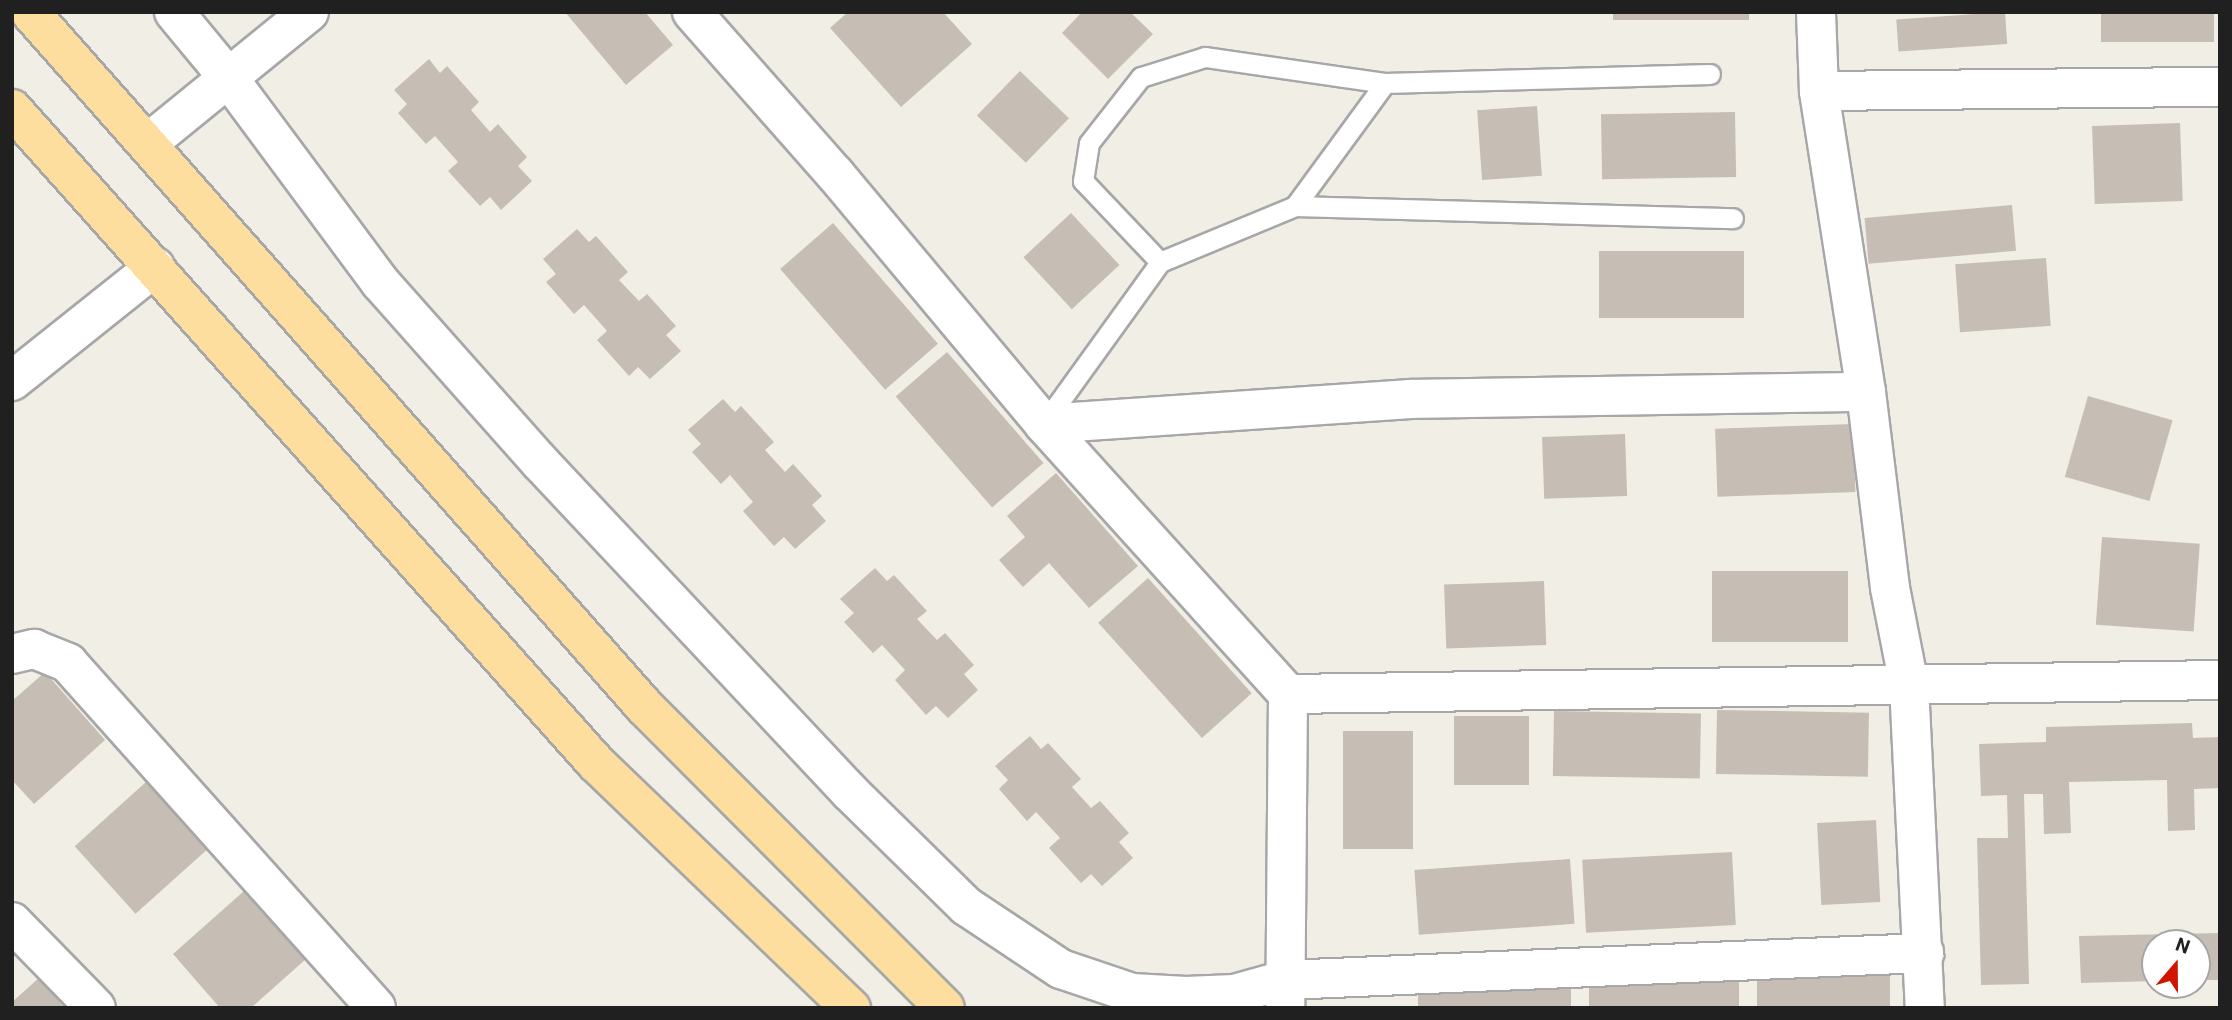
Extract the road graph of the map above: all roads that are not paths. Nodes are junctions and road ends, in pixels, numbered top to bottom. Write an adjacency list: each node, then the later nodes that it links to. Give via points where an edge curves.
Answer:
1 (30, 12): 12 (main road)
2 (174, 12): 7 (street)
3 (309, 12): 7 (street)
4 (692, 12): 19 (street)
5 (1816, 12): 10 (street)
6 (1710, 74): 8 (lane)
7 (227, 76): 12 (street); 26 (street, via 380,282 531,452 850,792 966,906 1061,969 1132,993)
8 (1385, 83): 13 (lane); 15 (lane, via 1205,57 1141,77 1089,143 1083,181)
9 (2220, 87): 10 (street)
10 (1819, 91): 18 (street)
11 (12, 109): 16 (main road)
12 (147, 144): 30 (main road, via 645,706)
13 (1295, 206): 14 (lane); 15 (lane)
14 (1733, 218)
15 (1160, 262): 19 (lane)
16 (155, 267): 17 (street); 29 (main road, via 596,763)
17 (12, 381)
18 (1866, 392): 19 (street, via 1410,398); 22 (street, via 1890,588)
19 (1044, 424): 23 (street)
20 (12, 654): 28 (street, via 34,649 68,663)
21 (2220, 680): 22 (street)
22 (1909, 685): 23 (street); 25 (street)
23 (1288, 694): 26 (street)
24 (12, 922): 27 (street)
25 (1924, 953): 26 (street); 31 (street)
26 (1285, 994)
27 (96, 1008)
28 (376, 1008)
29 (851, 1008)
30 (945, 1008)
31 (1925, 1008)

